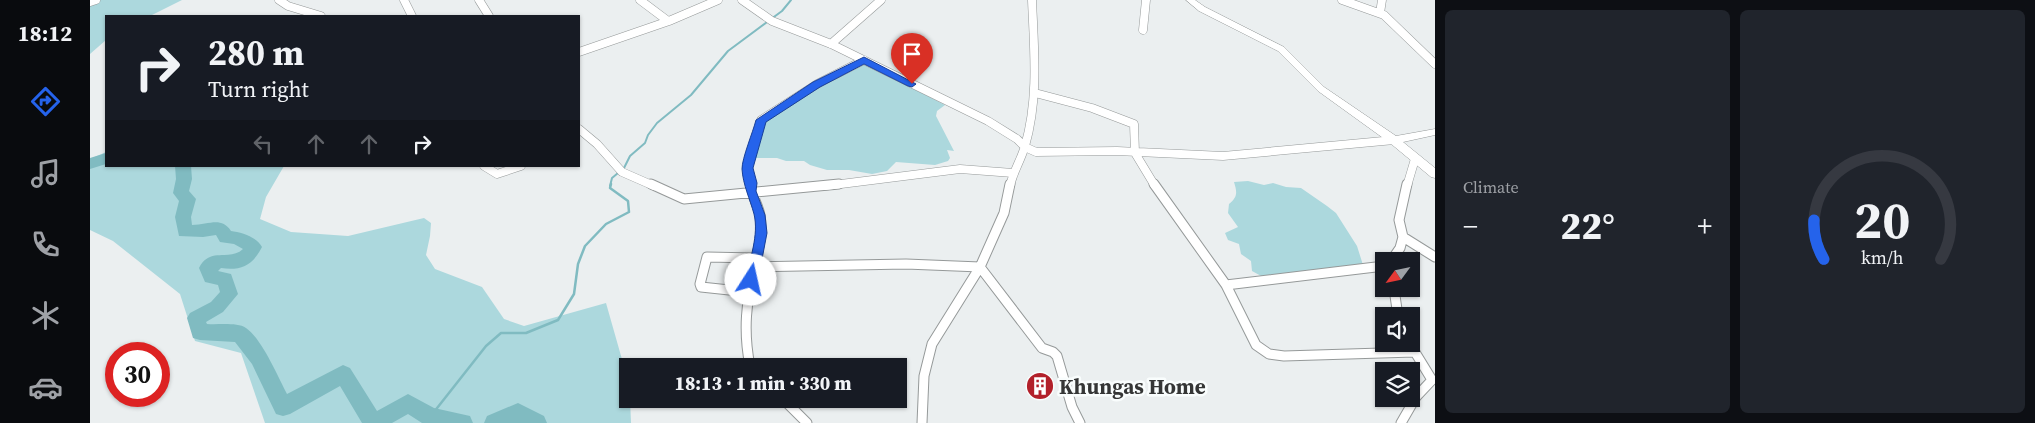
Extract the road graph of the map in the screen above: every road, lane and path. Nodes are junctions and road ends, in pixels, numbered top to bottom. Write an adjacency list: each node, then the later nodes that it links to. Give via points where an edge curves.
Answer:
1 (96, 0): 14 (street)
2 (279, 0): 17 (street, via 286,7)
3 (404, 0): 18 (street)
4 (479, 0): 19 (street)
5 (640, 0): 20 (street)
6 (718, 0): 20 (street)
7 (742, 0): 22 (street, via 770,19)
8 (881, 0): 22 (street)
9 (1032, 0): 26 (street)
10 (1146, 0): 21 (street)
11 (1185, 0): 15 (street)
12 (1342, 0): 16 (street)
13 (1382, 0): 16 (street)
14 (90, 2)
15 (1192, 2): 31 (street, via 1276,46 1321,89)
16 (1380, 13): 25 (street)
17 (318, 15)
18 (412, 15)
19 (488, 15)
20 (668, 21): 23 (street)
21 (1143, 30)
22 (831, 44): 24 (street)
23 (580, 52)
24 (864, 60): 32 (street, via 988,121); 39 (street, via 817,84 761,120 748,168)
25 (1435, 64)
26 (1035, 94): 32 (street); 33 (street, via 1092,108 1134,124)
27 (580, 130): 29 (street)
28 (1435, 132): 31 (street)
29 (587, 135): 30 (street); 39 (street, via 621,171 684,199)
30 (580, 139)
31 (1394, 140): 33 (street, via 1224,156); 34 (street)
32 (1025, 147): 33 (street, via 1046,153); 37 (street)
33 (1135, 153): 46 (street, via 1146,174)
34 (1415, 158): 38 (street); 40 (street, via 1399,220)
35 (485, 167): 36 (street, via 499,175)
36 (519, 167)
37 (1013, 173): 39 (street, via 960,169 865,182); 44 (street, via 1004,213)
38 (1435, 174)
39 (751, 191): 43 (street, via 760,215 761,233)
40 (1403, 237): 41 (street); 42 (street)
41 (1397, 252)
42 (1435, 257)
43 (755, 263): 44 (street); 47 (street); 47 (street, via 707,257 700,284 701,287)
44 (980, 267): 53 (street, via 932,344 924,376); 54 (street, via 1042,348 1053,352 1059,360 1070,406)
45 (1375, 267): 46 (street)
46 (1226, 285): 48 (street, via 1256,346 1268,354 1291,356)
47 (748, 292): 50 (street, via 744,319)
48 (1375, 350)
49 (1414, 352): 55 (street, via 1432,380 1416,396)
50 (748, 358)
51 (792, 408): 52 (street)
52 (807, 423)
53 (922, 423)
54 (1080, 423)
55 (1401, 423)

